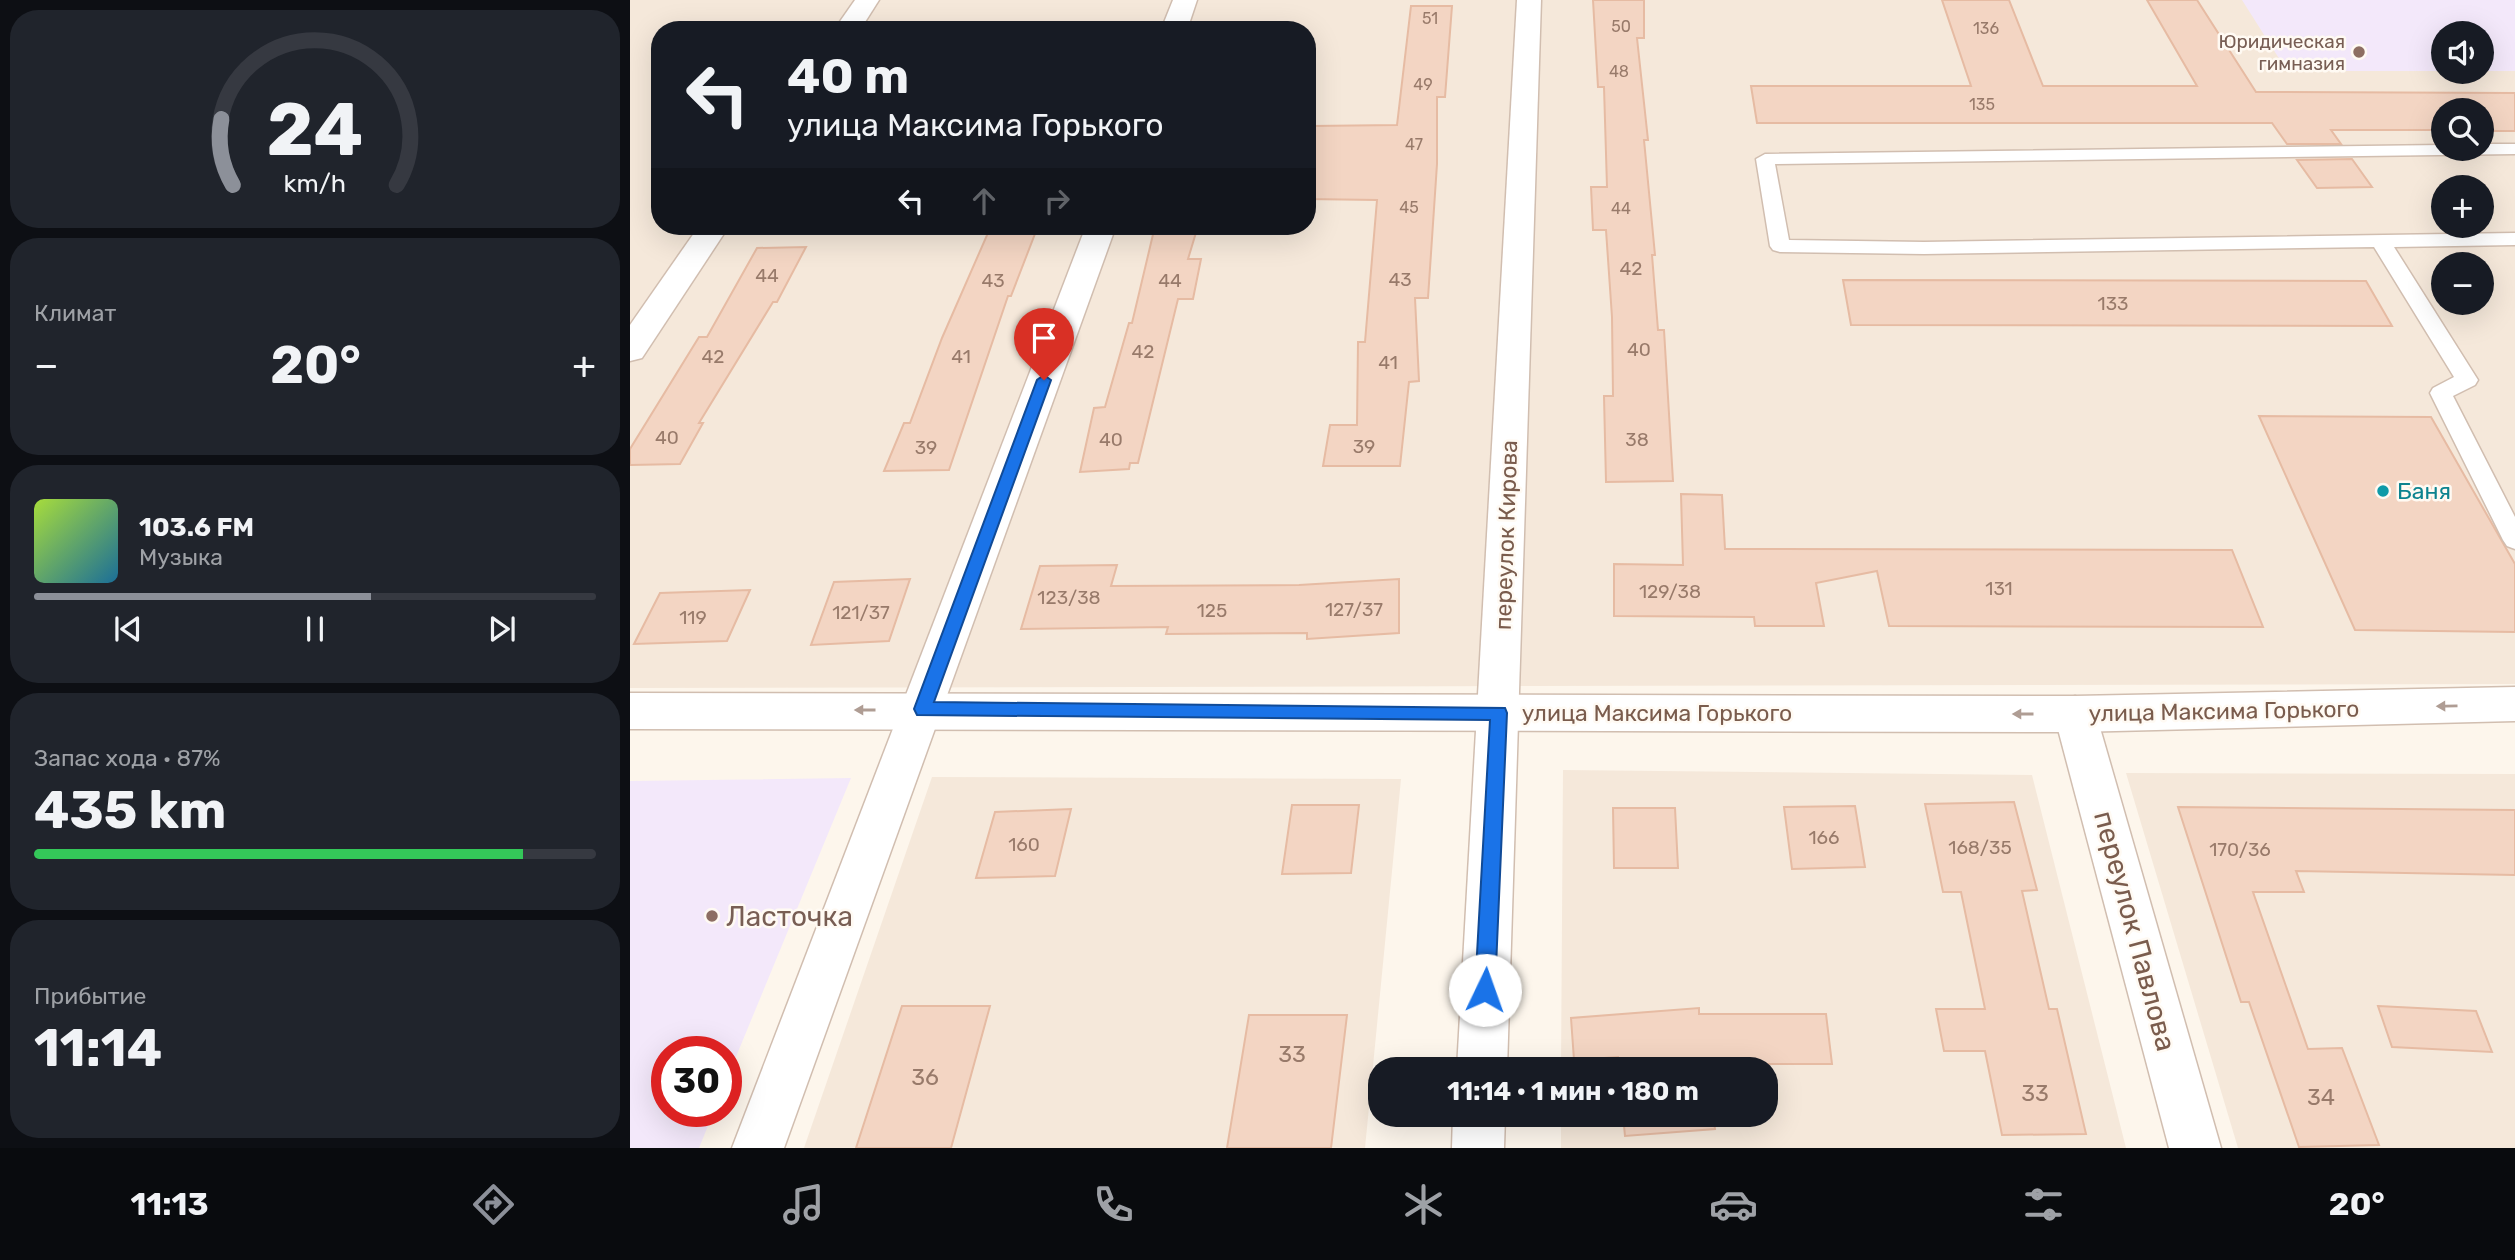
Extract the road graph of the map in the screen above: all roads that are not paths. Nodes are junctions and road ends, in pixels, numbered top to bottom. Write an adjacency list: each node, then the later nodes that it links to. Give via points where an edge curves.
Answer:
1 (867, 0): 4 (street)
2 (1185, 0): 5 (street)
3 (1529, 0): 16 (street, переулок Кирова)
4 (852, 21)
5 (1177, 21)
6 (2515, 149): 10 (lane, via 1765,159 1780,246)
7 (708, 235): 11 (street)
8 (1098, 235): 14 (street)
9 (2515, 239): 10 (lane)
10 (2381, 242): 12 (lane, via 2467,380 2441,393)
11 (630, 350)
12 (2515, 540)
13 (2515, 704): 17 (street, улица Максима Горького, one-way to 17)
14 (923, 709): 15 (street, улица Максима Горького, one-way to 15); 16 (street, улица Максима Горького); 20 (street)
15 (630, 711)
16 (1499, 713): 17 (street, улица Максима Горького, one-way to 16); 18 (street, переулок Кирова)
17 (2076, 714): 22 (street, переулок Павлова)
18 (1483, 1057)
19 (1479, 1127): 21 (street)
20 (758, 1148)
21 (1478, 1148)
22 (2195, 1148)

